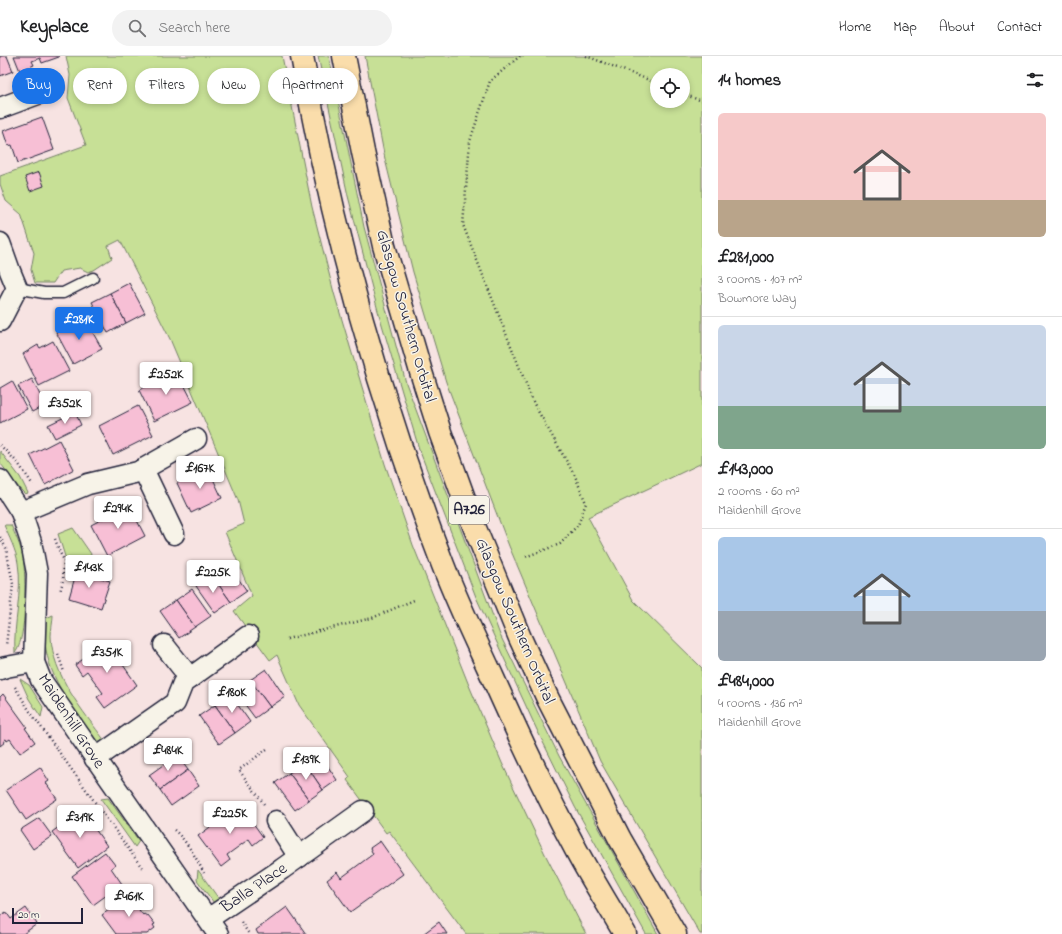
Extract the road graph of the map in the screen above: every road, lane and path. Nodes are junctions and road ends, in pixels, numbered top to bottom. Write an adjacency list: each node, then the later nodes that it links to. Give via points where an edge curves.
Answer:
1 (302, 56): 38 (highway, A726, via 325,177 366,337 388,409 459,603)
2 (344, 56): 46 (highway, Glasgow Southern Orbital / A726, via 384,246 440,432 474,526 548,699 620,840)
3 (520, 56): 22 (path, via 490,81 470,141 463,225 534,404 575,476 586,503 578,525 560,544)
4 (586, 56): 5 (path)
5 (650, 81)
6 (690, 97): 7 (path)
7 (702, 101)
8 (12, 104): 9 (street)
9 (0, 108)
10 (0, 244): 12 (street)
11 (93, 278): 12 (lane, via 63,293 44,293)
12 (17, 288): 13 (street)
13 (0, 321)
14 (196, 439): 16 (street)
15 (0, 445): 18 (path, via 18,463 37,490)
16 (144, 469): 18 (street, via 88,484); 20 (street)
17 (0, 480): 19 (street, Maidenhill Grove)
18 (42, 504): 19 (street)
19 (21, 512): 29 (street, Maidenhill Grove, via 31,542 37,573)
20 (174, 534)
21 (54, 539): 23 (path, via 64,560)
22 (526, 557)
23 (60, 596)
24 (414, 600): 26 (path, via 372,618)
25 (248, 636): 32 (street)
26 (287, 639)
27 (164, 645): 32 (street)
28 (58, 653): 31 (path)
29 (34, 662): 30 (street); 34 (street, Maidenhill Grove, via 41,680)
30 (0, 669)
31 (67, 678)
32 (190, 678): 34 (street, via 182,683 175,703)
33 (267, 749): 36 (path, via 239,770)
34 (95, 759): 42 (street, Maidenhill Grove)
35 (363, 811): 39 (street, Balla Place)
36 (276, 821): 39 (street, Balla Place)
37 (170, 826): 40 (path, via 181,835)
38 (573, 845): 44 (highway); 45 (highway, A726)
39 (299, 857): 41 (street, Balla Place)
40 (208, 877)
41 (228, 905): 42 (street, Balla Place); 43 (path)
42 (213, 926)
43 (249, 934)
44 (613, 934)
45 (625, 934)
46 (675, 934)

